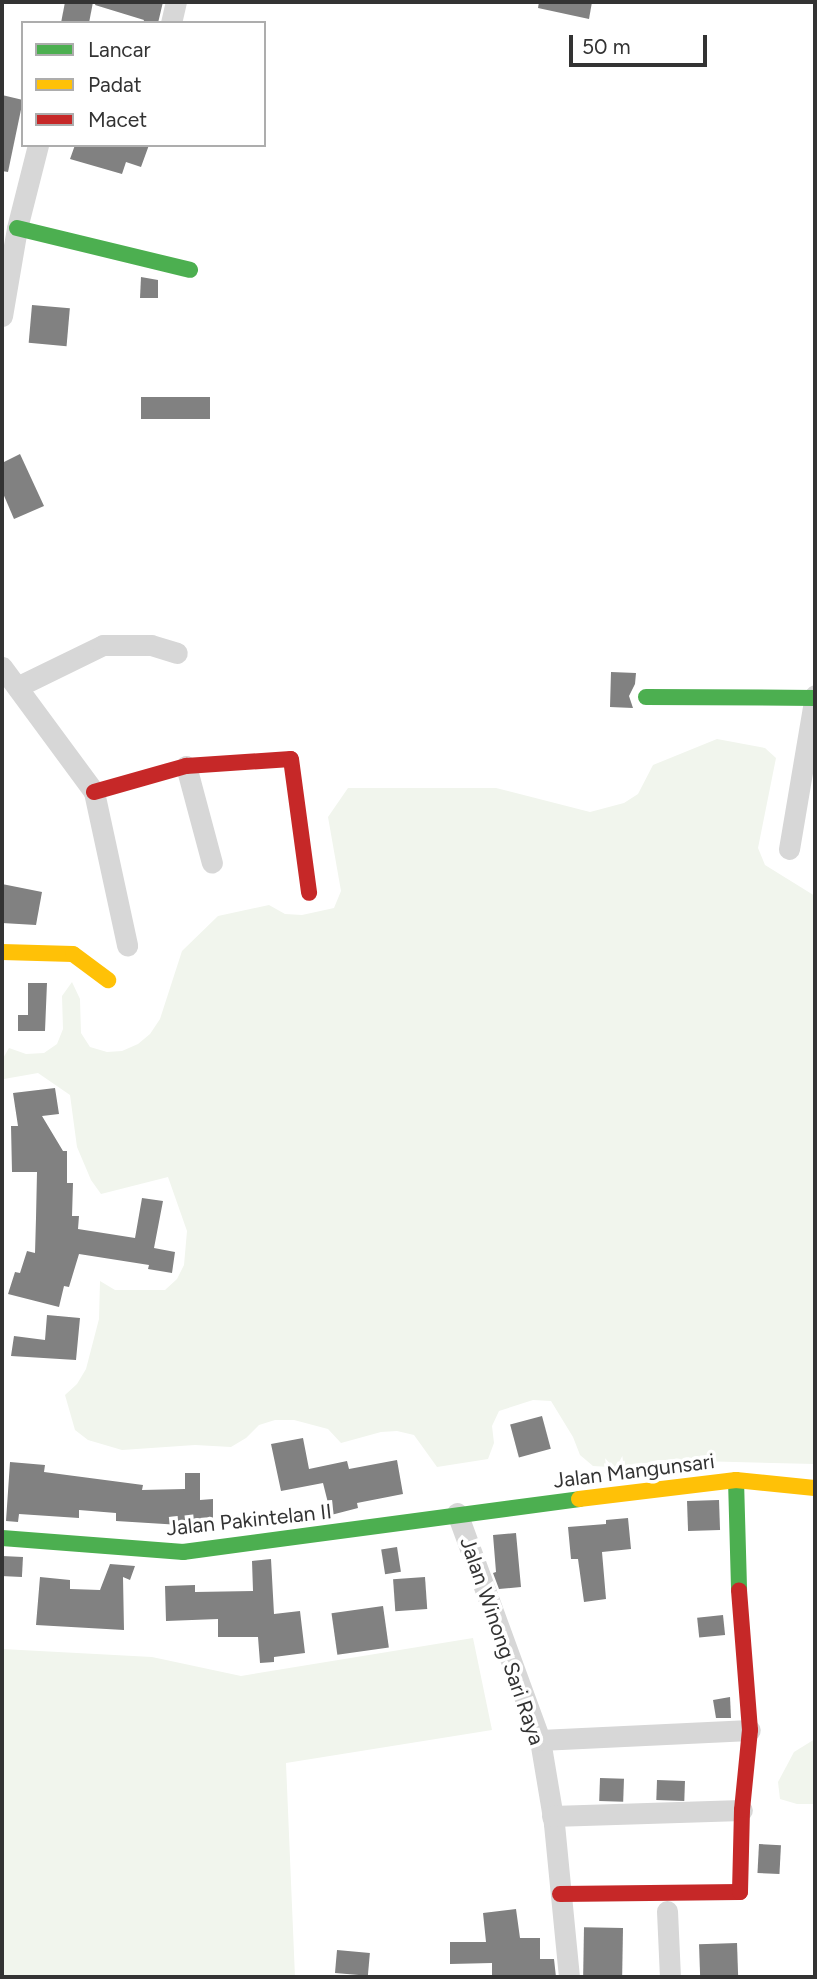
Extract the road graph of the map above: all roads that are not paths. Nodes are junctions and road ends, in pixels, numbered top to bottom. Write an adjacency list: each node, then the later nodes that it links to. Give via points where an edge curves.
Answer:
1 (176, 2): 2 (street)
2 (172, 21)
3 (37, 147): 4 (street)
4 (17, 228): 5 (street); 6 (street)
5 (190, 270)
6 (2, 316)
7 (177, 653): 9 (street, via 151,645 103,645)
8 (2, 667): 9 (street)
9 (17, 687): 13 (street)
10 (815, 696): 11 (street); 14 (street)
11 (646, 697)
12 (186, 766): 13 (street); 16 (street); 17 (street, via 291,758)
13 (94, 792): 18 (street)
14 (805, 815): 15 (street)
15 (789, 849)
16 (212, 863)
17 (309, 893)
18 (127, 944)
19 (2, 952): 20 (street, via 73,954)
20 (108, 980)
21 (736, 1480): 22 (street, Jalan Mangunsari); 23 (street, Jalan Mangunsari); 25 (street)
22 (815, 1488)
23 (457, 1513): 24 (street, Jalan Pakintelan II, via 183,1552); 26 (street, Jalan Winong Sari Raya)
24 (2, 1538)
25 (750, 1730): 26 (street); 27 (street)
26 (540, 1740): 28 (street, Jalan Winong Sari Raya)
27 (742, 1810): 28 (street); 29 (street, via 740,1892)
28 (552, 1816): 29 (street, Jalan Winong Sari Raya)
29 (560, 1894): 31 (street, Jalan Winong Sari Raya)
30 (667, 1911): 32 (street)
31 (569, 1977)
32 (670, 1977)

